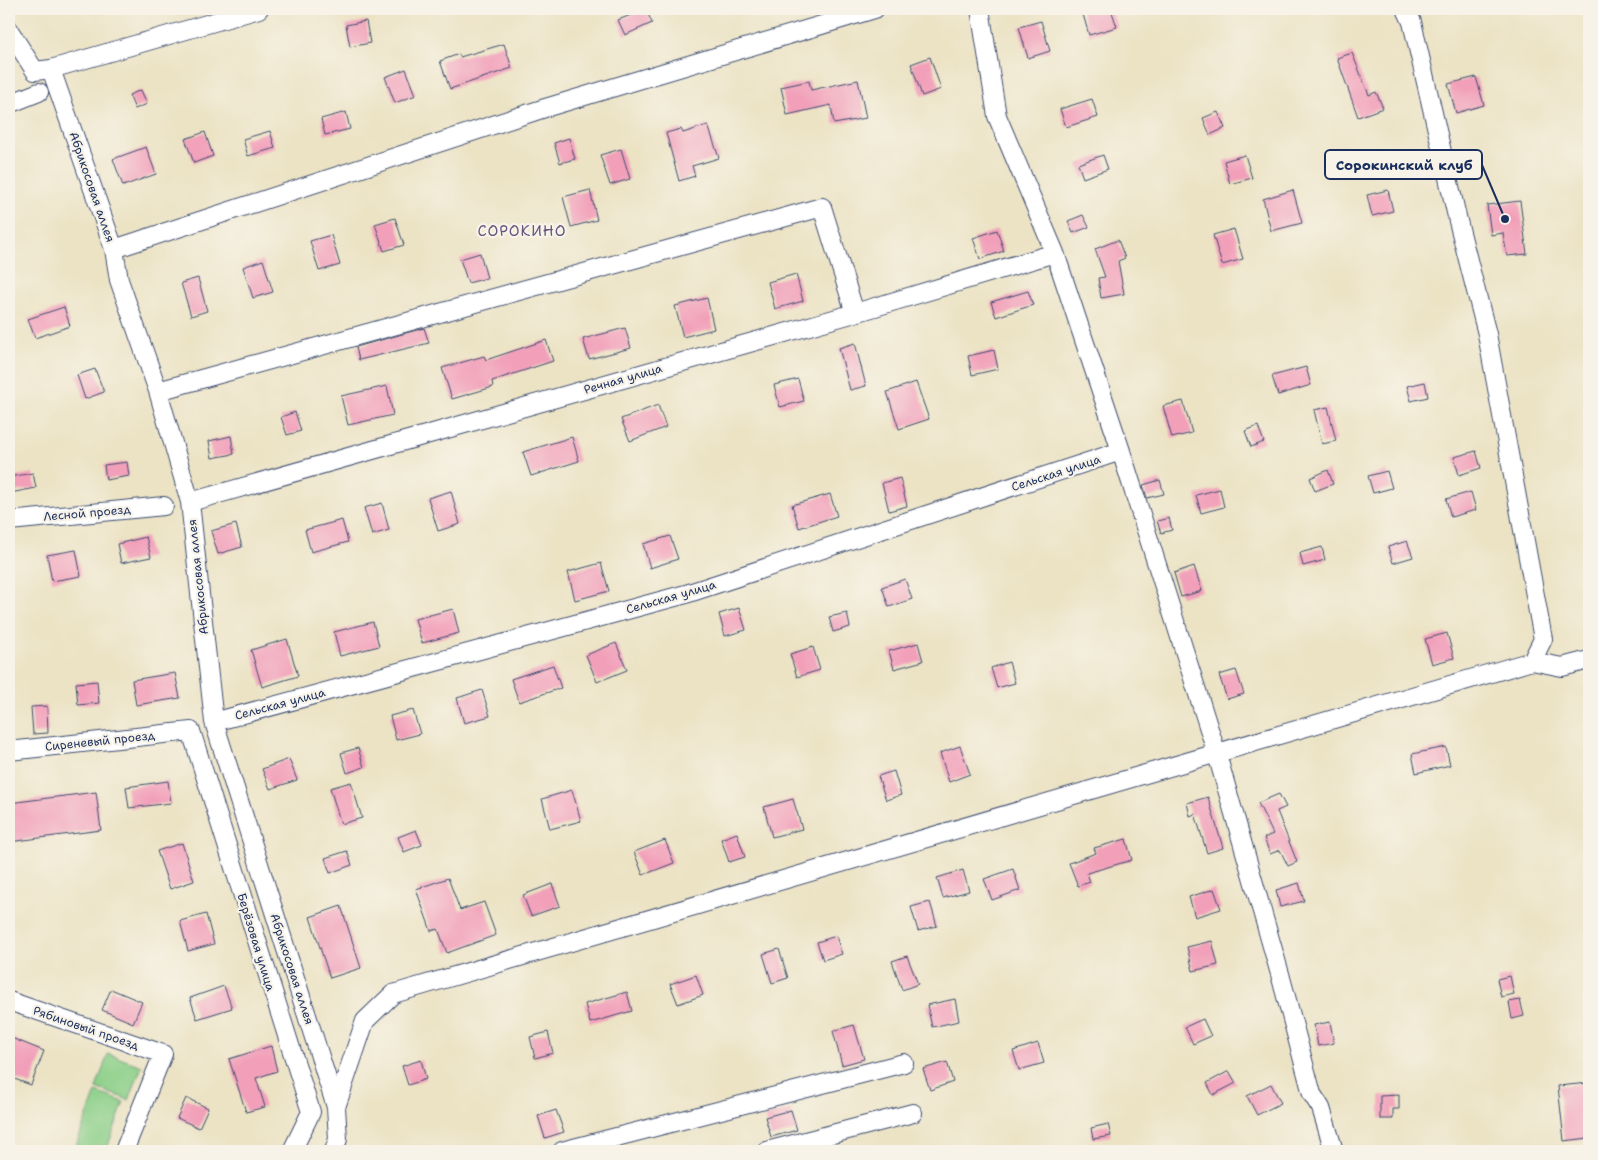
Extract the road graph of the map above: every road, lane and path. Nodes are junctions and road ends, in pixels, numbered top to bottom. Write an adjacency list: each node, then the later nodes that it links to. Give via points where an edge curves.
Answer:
1 (259, 9): 6 (street)
2 (875, 9): 9 (street, via 545,108)
3 (980, 9): 10 (street, via 997,116)
4 (1406, 9): 18 (street, via 1412,22 1487,334 1543,639)
5 (9, 30): 6 (street, via 35,71)
6 (51, 69): 9 (street, Абрикосовая аллея)
7 (39, 92): 8 (street)
8 (9, 104)
9 (114, 249): 12 (street, Абрикосовая аллея, via 120,280)
10 (1055, 253): 11 (street, Речная улица); 13 (street)
11 (855, 313): 12 (street, via 822,207); 14 (street, Речная улица)
12 (158, 391): 14 (street, Абрикосовая аллея)
13 (1122, 451): 19 (street, Сельская улица, via 686,594); 22 (street)
14 (190, 502): 19 (street, Абрикосовая аллея)
15 (164, 506): 16 (street, Лесной проезд)
16 (9, 521)
17 (1589, 660): 18 (street, via 1562,667)
18 (1532, 661): 22 (street)
19 (214, 722): 25 (street, Абрикосовая аллея)
20 (191, 731): 21 (street, Сиреневый проезд); 28 (street, Берёзовая улица, via 311,1112)
21 (9, 751)
22 (1216, 751): 25 (street, via 392,994 365,1021); 32 (street, via 1312,1094 1321,1108)
23 (9, 1001): 27 (street, Рябиновый проезд, via 163,1054)
24 (904, 1063): 30 (street)
25 (336, 1107): 29 (street, Абрикосовая аллея, via 338,1140)
26 (913, 1113): 31 (street)
27 (124, 1151)
28 (292, 1151)
29 (334, 1151)
30 (562, 1151)
31 (768, 1151)
32 (1334, 1151)

